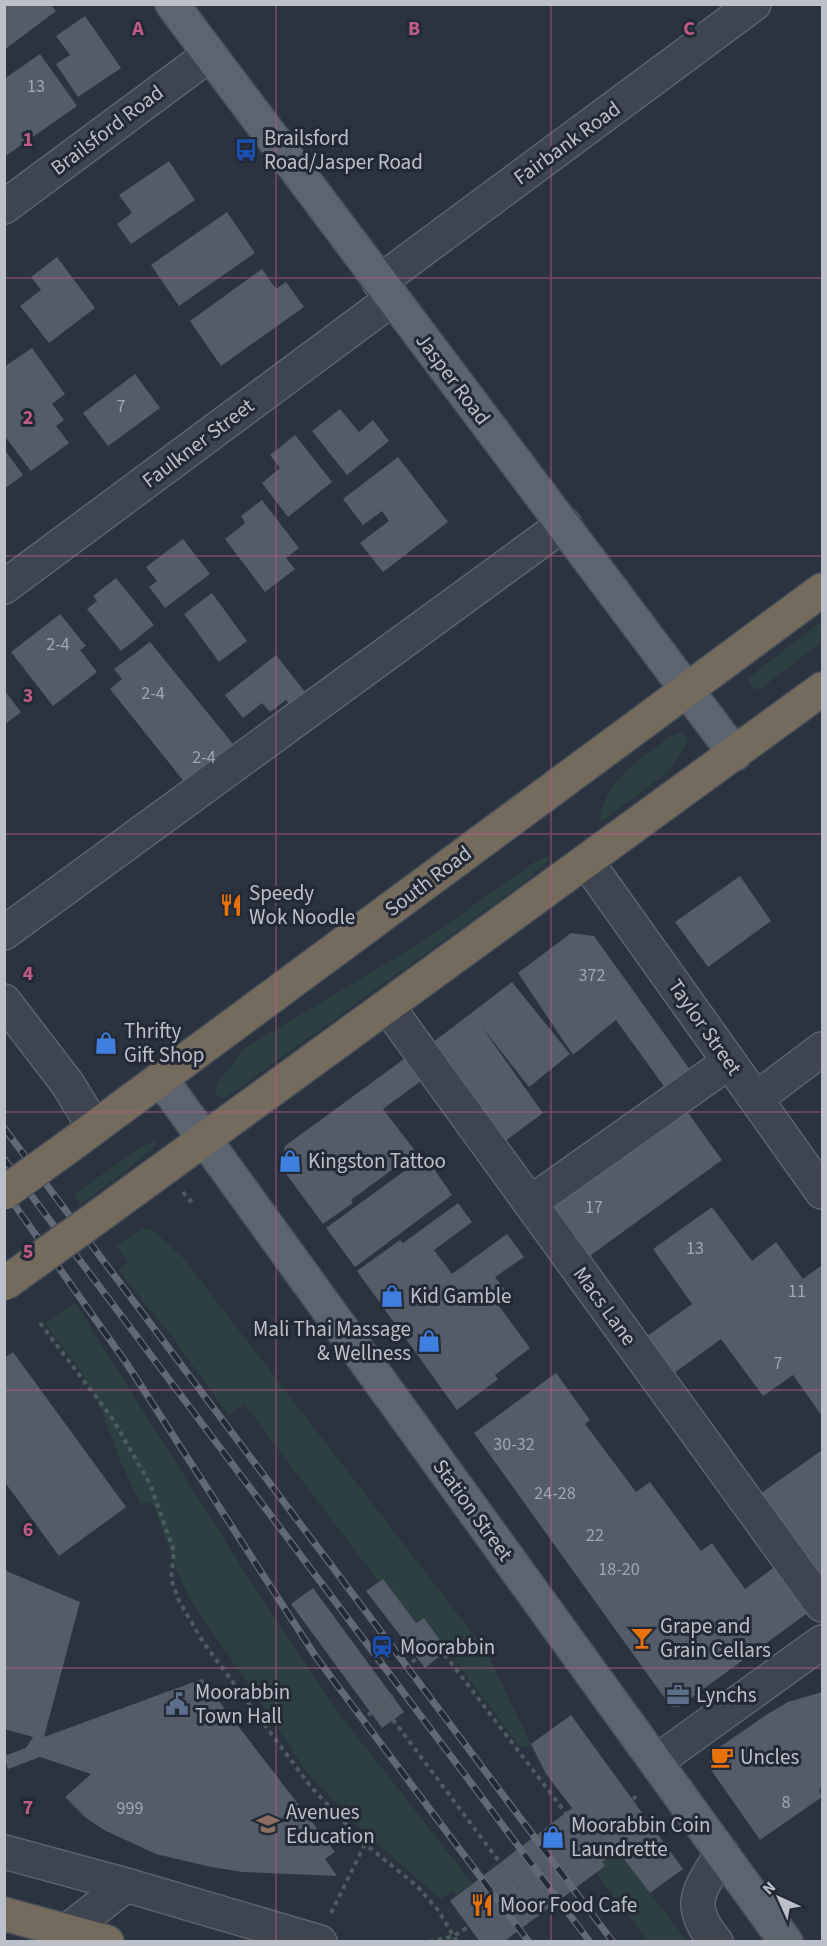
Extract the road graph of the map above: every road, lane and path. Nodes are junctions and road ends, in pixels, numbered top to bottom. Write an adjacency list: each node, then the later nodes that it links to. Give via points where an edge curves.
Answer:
1 (172, 4): 3 (main road, Jasper Road)
2 (754, 4): 5 (street, Fairbank Road)
3 (209, 55): 4 (street, Brailsford Road); 5 (main road, Jasper Road)
4 (4, 207)
5 (386, 290): 6 (main road, Jasper Road); 7 (street, Faulkner Street)
6 (564, 524): 10 (main road, Jasper Road); 13 (street)
7 (4, 587)
8 (822, 590): 10 (highway, South Road)
9 (822, 689): 11 (highway)
10 (687, 690): 11 (main road, Jasper Road); 18 (highway, South Road)
11 (735, 754): 12 (highway)
12 (587, 862): 15 (highway); 17 (street, Taylor Street)
13 (4, 933)
14 (4, 1001): 20 (street, via 67,1083)
15 (388, 1007): 21 (highway); 24 (street, Macs Lane)
16 (822, 1049): 19 (street)
17 (729, 1062): 19 (street, Taylor Street); 24 (street)
18 (161, 1079): 20 (highway, South Road); 21 (main road, Station Street)
19 (756, 1099): 22 (street, Taylor Street)
20 (94, 1127): 23 (highway, South Road, bridge)
21 (204, 1140): 25 (highway, bridge); 33 (main road, Station Street)
22 (822, 1192)
23 (4, 1193)
24 (530, 1203): 27 (street, Macs Lane)
25 (4, 1284)
26 (40, 1323): 37 (path, via 112,1418 150,1484 174,1551 171,1579 203,1642 311,1787)
27 (822, 1605)
28 (822, 1642): 33 (street)
29 (412, 1662): 36 (path, via 436,1643)
30 (395, 1694): 31 (path)
31 (382, 1705): 32 (path); 41 (path)
32 (368, 1715)
33 (657, 1761): 39 (main road, Station Street)
34 (644, 1803): 35 (path, via 638,1794)
35 (590, 1832)
36 (584, 1837)
37 (365, 1844): 45 (path, via 417,1886); 47 (path)
38 (4, 1852): 40 (street)
39 (722, 1853): 50 (street, via 697,1901 699,1919); 51 (main road, Station Street)
40 (126, 1885): 44 (street); 47 (street)
41 (519, 1888)
42 (4, 1914): 44 (highway)
43 (469, 1926): 45 (path)
44 (68, 1931): 46 (highway)
45 (454, 1936): 48 (path); 49 (path)
46 (107, 1941)
47 (319, 1941)
48 (429, 1941)
49 (457, 1941)
50 (716, 1941)
51 (786, 1941)

